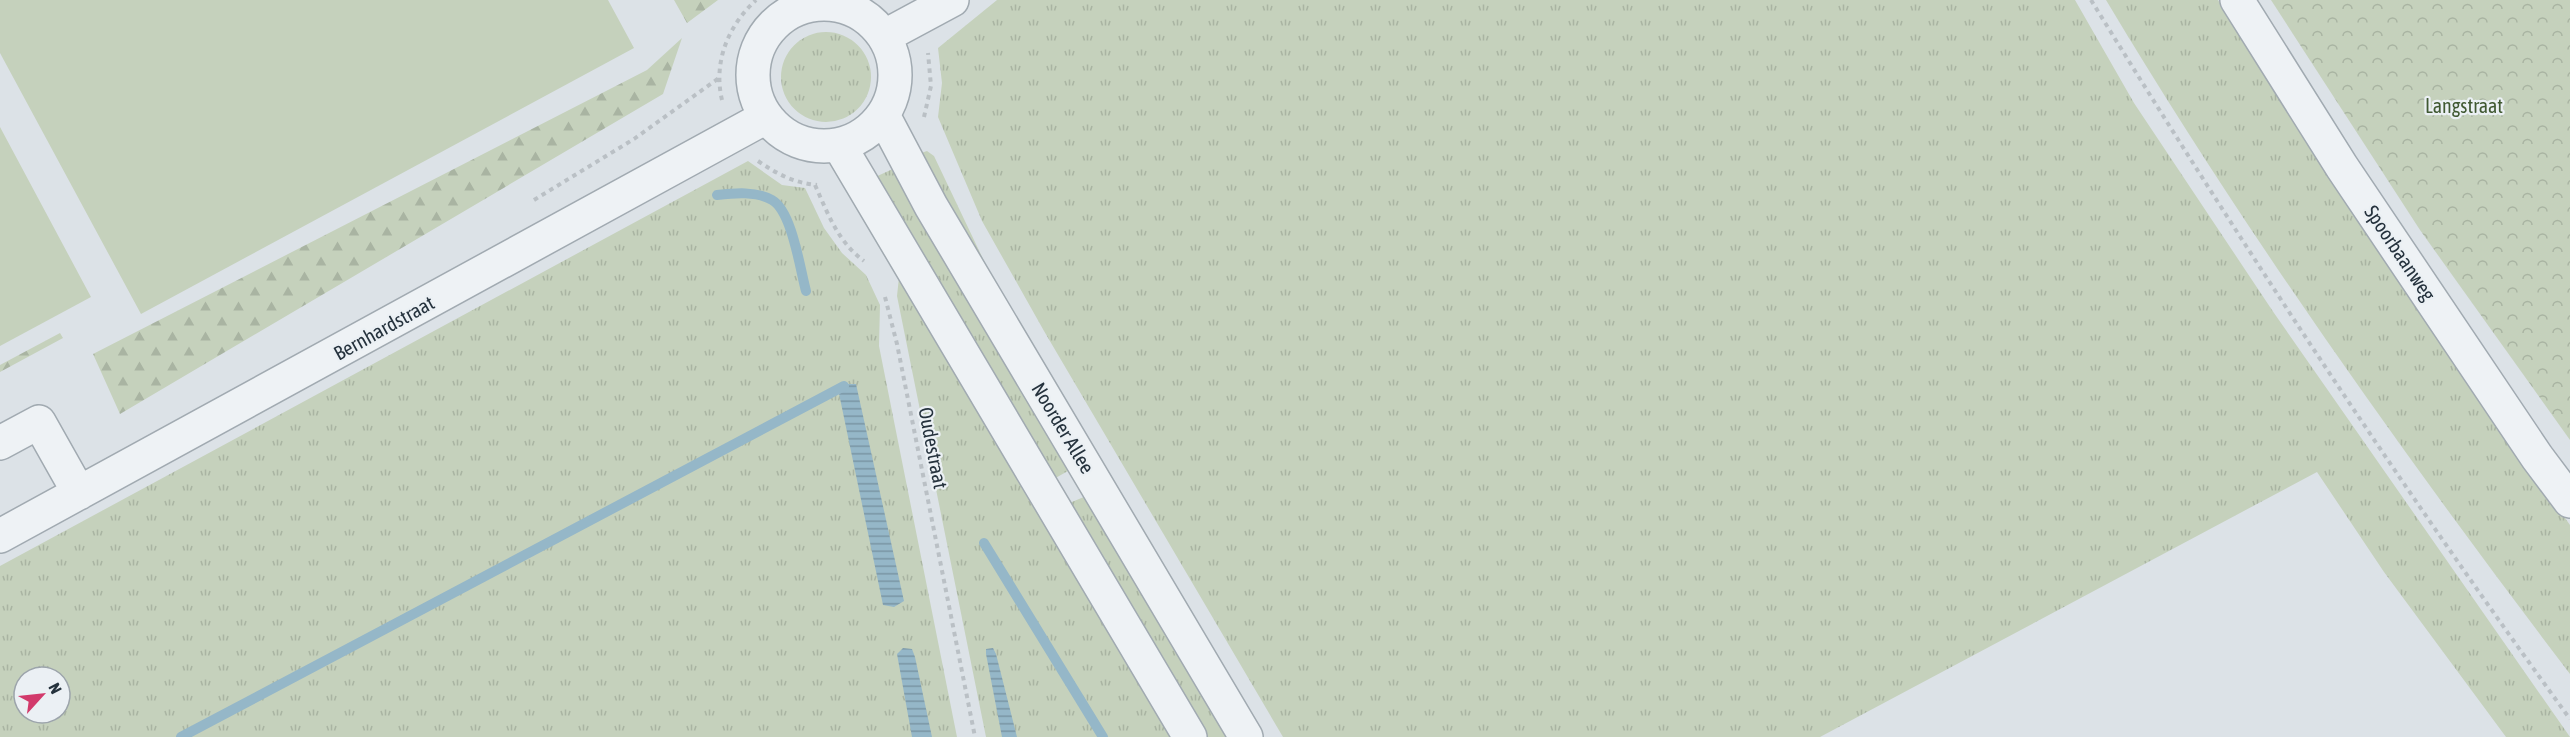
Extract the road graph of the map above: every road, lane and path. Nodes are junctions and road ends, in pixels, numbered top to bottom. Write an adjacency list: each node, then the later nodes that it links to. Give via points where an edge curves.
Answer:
1 (756, 0): 11 (path, via 743,11 728,35 719,78 634,139)
2 (952, 0): 6 (street)
3 (2091, 0): 18 (path, via 2410,495)
4 (2238, 0): 16 (street, Spoorbaanweg, via 2349,177)
5 (814, 2): 6 (street, via 860,12); 7 (street, via 780,18 765,34 756,53 752,76 756,98)
6 (885, 36): 8 (street, via 895,63 895,86)
7 (766, 117): 9 (street, via 798,142 818,147); 15 (street, Bernhardstraat)
8 (884, 117): 9 (street, via 859,138); 21 (street, Noorder Allee, via 931,206)
9 (839, 146): 20 (street)
10 (815, 185): 12 (path, via 836,232 851,251)
11 (533, 200)
12 (872, 267)
13 (882, 286): 19 (path, Oudestraat)
14 (0, 443): 15 (street, via 39,422)
15 (79, 493): 17 (street, Bernhardstraat)
16 (2570, 501)
17 (0, 536)
18 (2570, 718)
19 (975, 737)
20 (1190, 737)
21 (1246, 737)

